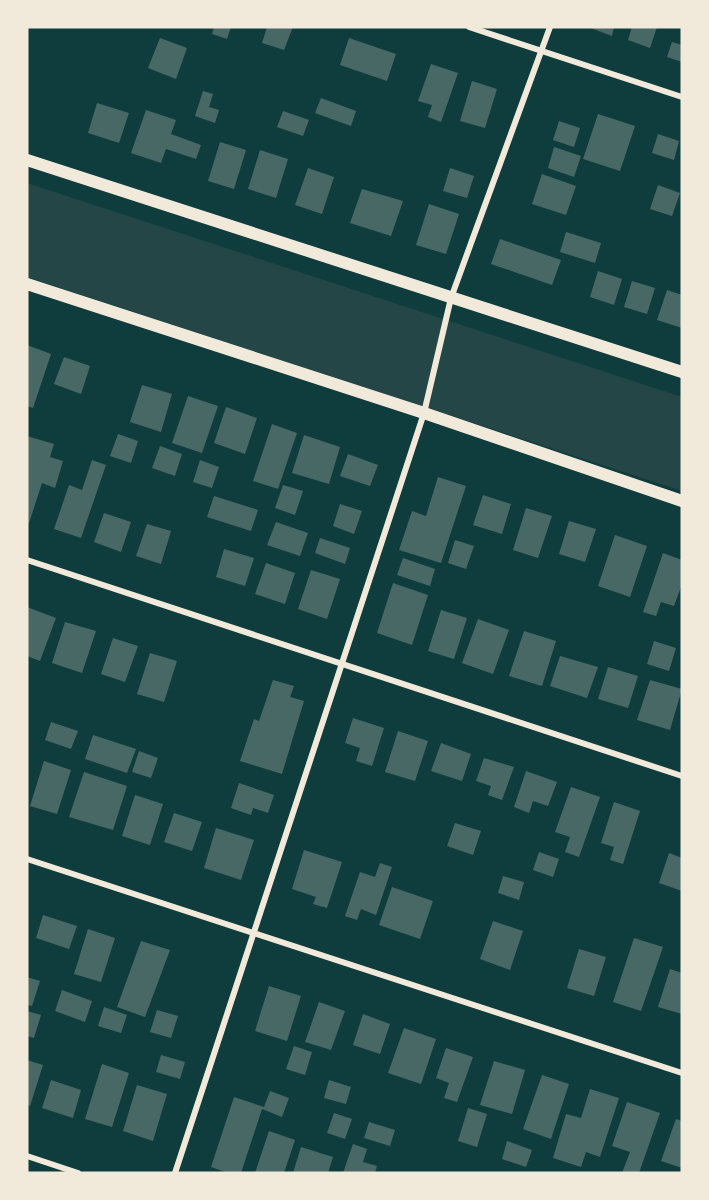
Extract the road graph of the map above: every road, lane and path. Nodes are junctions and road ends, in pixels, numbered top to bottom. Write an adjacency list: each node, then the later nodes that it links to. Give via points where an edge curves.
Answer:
1 (469, 27): 3 (street)
2 (550, 27): 3 (street)
3 (543, 51): 4 (street); 7 (street)
4 (682, 97)
5 (27, 160): 7 (main road)
6 (27, 284): 9 (main road)
7 (451, 298): 8 (main road); 9 (street)
8 (682, 372)
9 (424, 413): 10 (main road); 12 (street)
10 (682, 501)
11 (27, 560): 12 (street)
12 (340, 663): 13 (street); 15 (street)
13 (682, 776)
14 (27, 859): 15 (street)
15 (254, 933): 16 (street); 19 (street)
16 (682, 1073)
17 (27, 1156): 18 (street)
18 (78, 1173)
19 (175, 1173)

